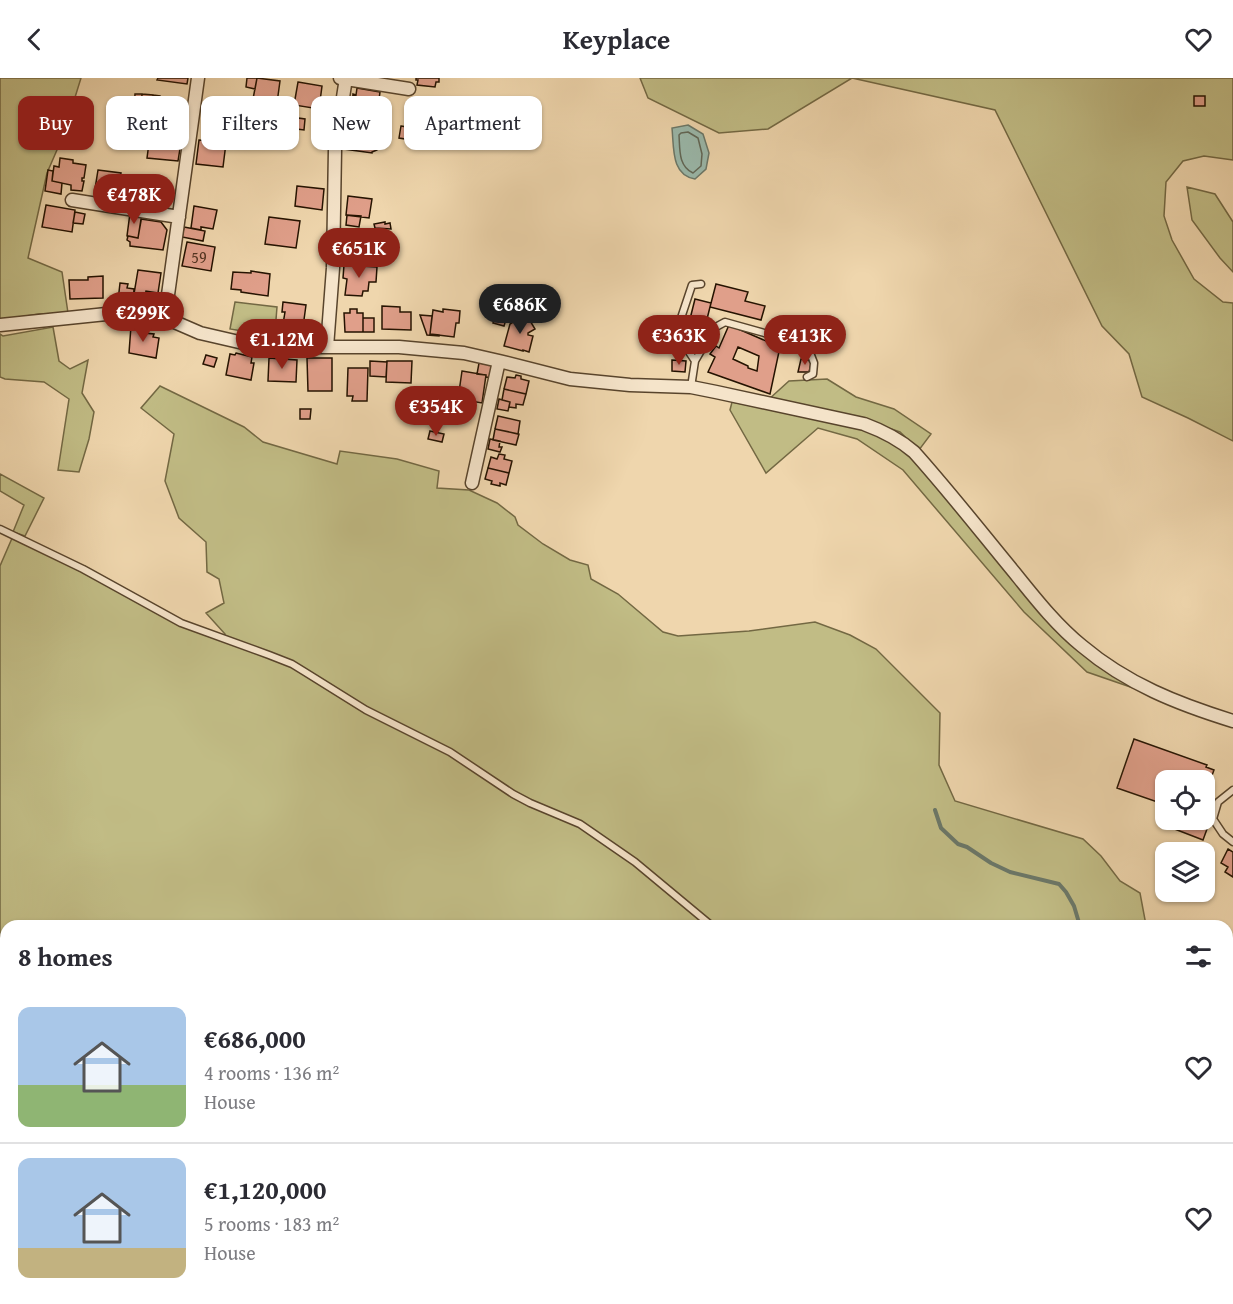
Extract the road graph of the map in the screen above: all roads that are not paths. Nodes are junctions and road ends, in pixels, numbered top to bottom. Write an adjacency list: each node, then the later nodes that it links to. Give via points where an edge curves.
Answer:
1 (198, 78): 5 (street)
2 (344, 78): 3 (street); 9 (street, via 335,149)
3 (409, 89)
4 (72, 200): 5 (street)
5 (179, 217): 7 (street)
6 (701, 284): 11 (lane, via 692,285 678,327 678,336)
7 (163, 317): 8 (street, via 116,313); 9 (street, via 200,333 252,345)
8 (0, 324)
9 (327, 347): 10 (street, via 430,349)
10 (499, 360): 13 (street, via 570,379); 14 (street)
11 (695, 361): 12 (lane, via 714,328 725,322 807,345 814,363 813,374); 13 (lane)
12 (807, 377)
13 (691, 387): 16 (street, via 843,419 901,441 928,468 1046,611 1082,647 1147,689)
14 (472, 483)
15 (0, 530): 19 (lane, via 83,569 181,623 292,664 366,710 450,752 513,794 580,824 635,862)
16 (1233, 721)
17 (1233, 790): 18 (lane, via 1218,802 1214,819)
18 (1233, 842)
19 (705, 920)

